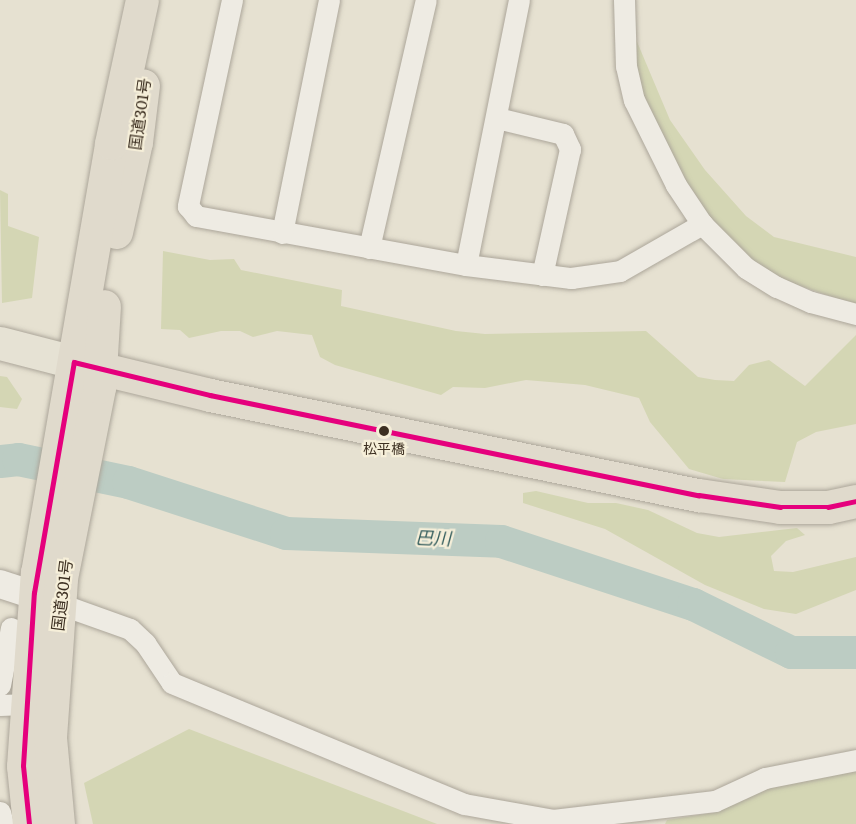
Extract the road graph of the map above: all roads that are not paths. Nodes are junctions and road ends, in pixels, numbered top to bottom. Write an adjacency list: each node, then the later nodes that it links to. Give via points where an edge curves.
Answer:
1 (142, 0): 16 (highway, 国道301号, via 111,143)
2 (156, 0): 16 (highway, 国道301号, via 136,142 103,314)
3 (232, 0): 10 (street, via 188,206 196,216)
4 (328, 0): 10 (street)
5 (426, 0): 11 (street)
6 (519, 0): 8 (street)
7 (624, 0): 9 (street, via 626,66 634,100 676,185)
8 (497, 118): 12 (street); 13 (street, via 563,134 570,149)
9 (702, 224): 13 (street, via 620,271 597,276); 14 (street, via 746,268 777,287 811,302)
10 (282, 233): 11 (street)
11 (369, 248): 12 (street)
12 (466, 265): 13 (street)
13 (542, 275)
14 (856, 314)
15 (0, 343): 16 (main road)
16 (86, 375): 17 (highway, via 699,495 780,507 828,507); 19 (highway, 国道301号)
17 (856, 501)
18 (0, 584): 19 (main road)
19 (48, 587): 21 (highway, 国道301号); 22 (street, via 130,629 145,643 172,683 464,804 554,820 716,801 765,778); 26 (highway, 国道301号, via 50,737)
20 (11, 628): 21 (street)
21 (8, 698): 25 (highway, 国道301号, via 23,766)
22 (856, 760)
23 (0, 812): 24 (street)
24 (3, 824)
25 (28, 824)
26 (58, 824)

